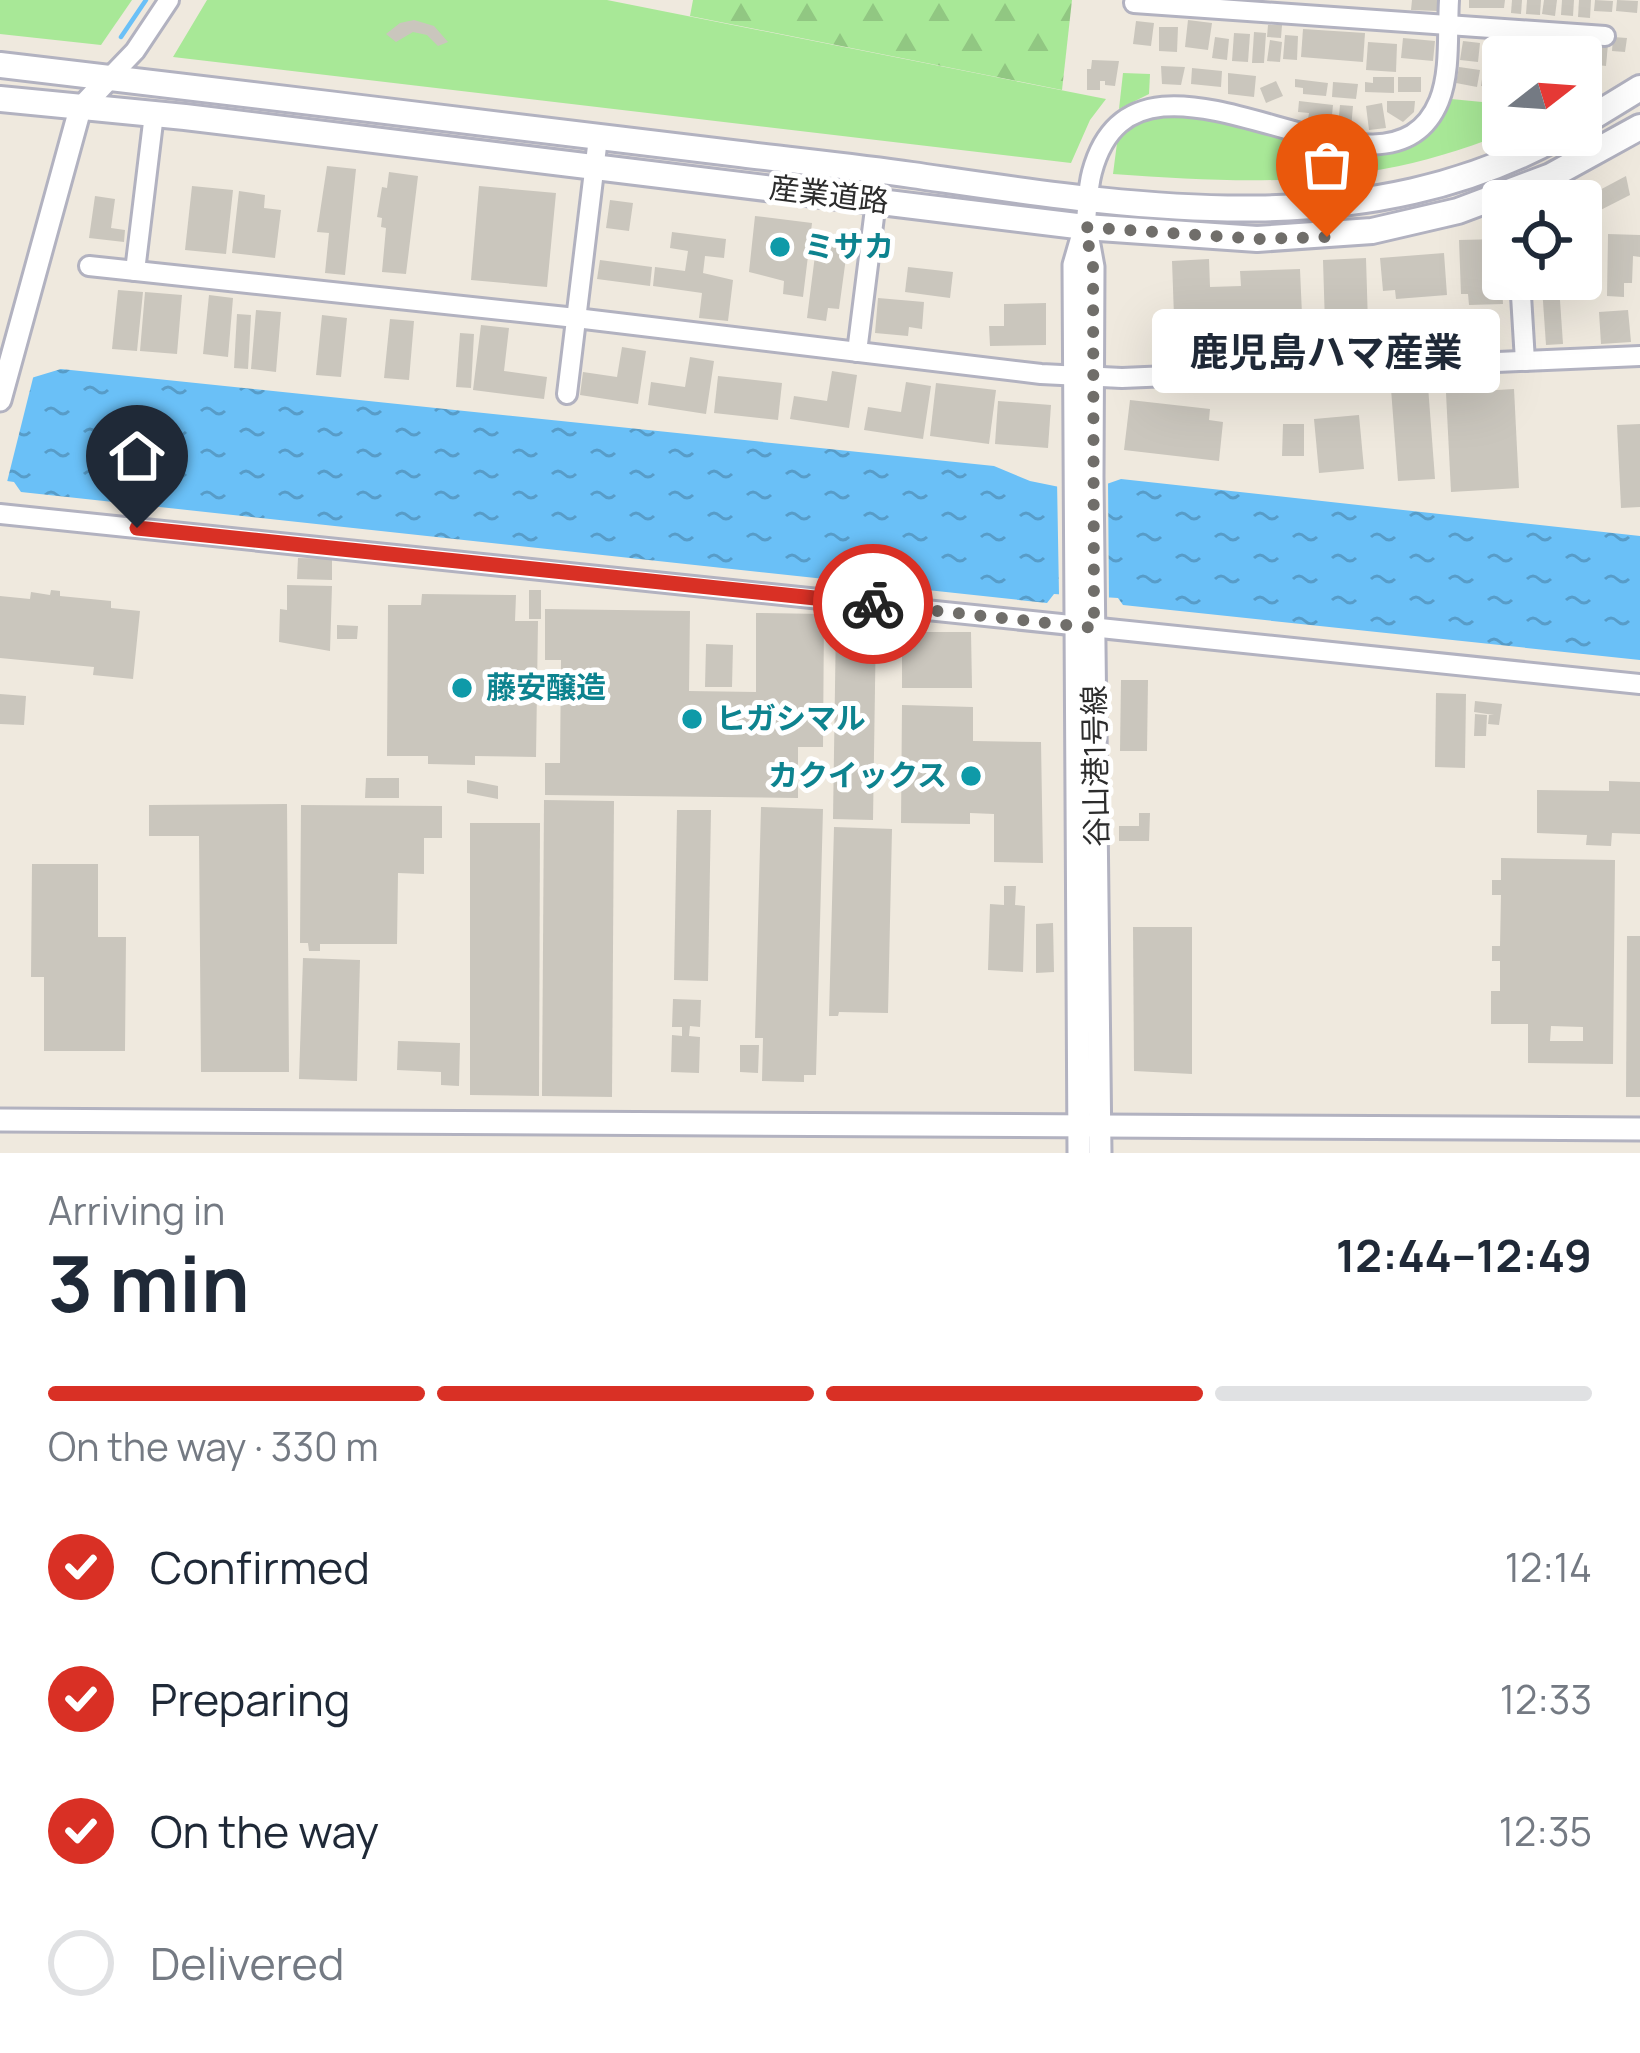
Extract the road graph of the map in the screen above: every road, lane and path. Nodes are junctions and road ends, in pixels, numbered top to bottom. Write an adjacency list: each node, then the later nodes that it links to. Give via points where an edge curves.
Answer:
1 (169, 0): 7 (street)
2 (1449, 0): 4 (street)
3 (1134, 3): 4 (street)
4 (1447, 27): 5 (street); 18 (street, via 1438,100 1412,134 1354,142 1193,103 1157,102 1132,112 1111,134 1091,173)
5 (1605, 36)
6 (0, 65): 7 (main road, 産業道路)
7 (111, 76): 10 (street); 14 (main road, 産業道路)
8 (1640, 88): 11 (main road)
9 (0, 99): 10 (main road, 産業道路)
10 (80, 109): 12 (main road, 産業道路); 31 (street)
11 (1602, 111)
12 (154, 114): 16 (main road, 産業道路); 23 (street)
13 (1640, 127): 17 (main road, 産業道路)
14 (598, 138): 16 (street); 18 (main road, 産業道路)
15 (1517, 156): 18 (main road, 産業道路, via 1404,194 1338,204 1251,211)
16 (594, 168): 19 (main road, 産業道路); 25 (street)
17 (1543, 180)
18 (1089, 200): 21 (street)
19 (875, 201): 21 (main road, 産業道路); 26 (street)
20 (1482, 205): 21 (main road, 産業道路, via 1327,237)
21 (1085, 227): 29 (street, 谷山港1号線, via 1093,267)
22 (89, 266): 23 (street)
23 (135, 271): 25 (street)
24 (1521, 300): 28 (street)
25 (576, 318): 26 (street); 30 (street)
26 (856, 352): 29 (street)
27 (1640, 356): 28 (street)
28 (1525, 361): 29 (street)
29 (1083, 376): 33 (street, 谷山港1号線)
30 (567, 394)
31 (0, 400)
32 (0, 514): 33 (street)
33 (1084, 627): 34 (street); 36 (street, 谷山港1号線)
34 (1640, 684)
35 (0, 1120): 36 (street)
36 (1089, 1126): 37 (street); 38 (street, 谷山港1号線); 39 (street, 谷山港1号線)
37 (1640, 1129)
38 (1078, 1153)
39 (1100, 1153)

